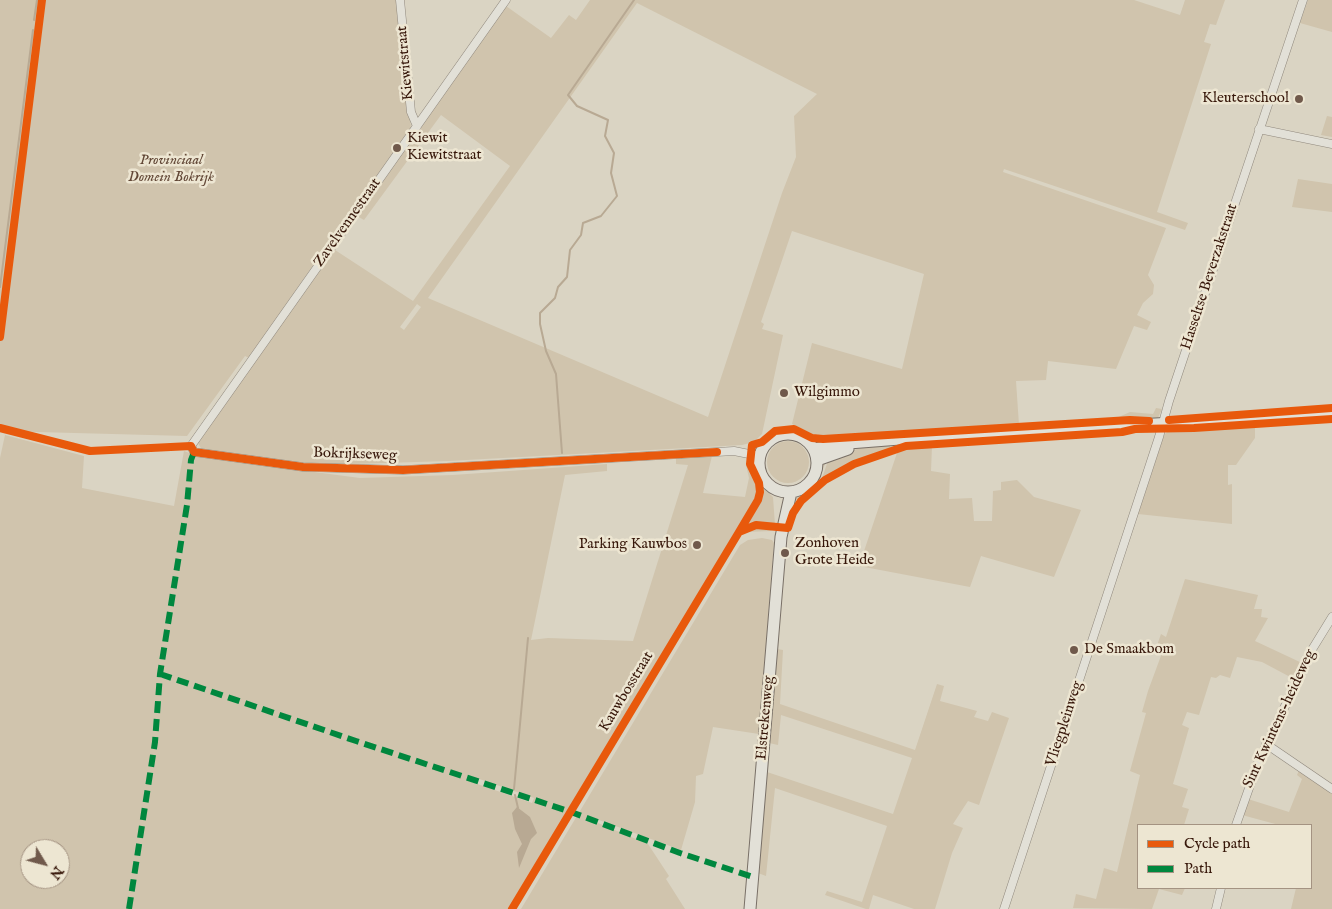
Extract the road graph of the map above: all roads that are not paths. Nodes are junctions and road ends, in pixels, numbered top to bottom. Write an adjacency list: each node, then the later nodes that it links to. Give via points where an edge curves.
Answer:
1 (400, 0): 4 (street, Kiewitstraat, via 411,112)
2 (506, 0): 4 (street, Zavelvennestraat)
3 (1303, 0): 5 (street, Hasseltse Beverzakstraat)
4 (417, 126): 9 (street, Zavelvennestraat)
5 (1260, 129): 6 (street); 8 (street, Hasseltse Beverzakstraat)
6 (1332, 144)
7 (1332, 414): 8 (street)
8 (1162, 424): 10 (street, via 859,443); 21 (street, Vliegpleinweg)
9 (191, 446): 11 (street, Bokrijkseweg, via 194,452 303,467 403,470 734,451)
10 (815, 455): 11 (street, via 804,438 788,433 767,442); 13 (street, via 813,478)
11 (760, 456): 12 (street, via 762,477)
12 (778, 490): 13 (street); 14 (street, Elstrekenweg)
13 (791, 492): 14 (street, Elstrekenweg)
14 (782, 527): 20 (street, Elstrekenweg)
15 (1332, 617): 16 (street, Sint Kwintens-heideweg, via 1313,648)
16 (1266, 744): 17 (street); 18 (street, Sint Kwintens-heideweg)
17 (1332, 788)
18 (1236, 824)
19 (1221, 889): 22 (street)
20 (750, 909)
21 (1004, 909)
22 (1216, 909)

